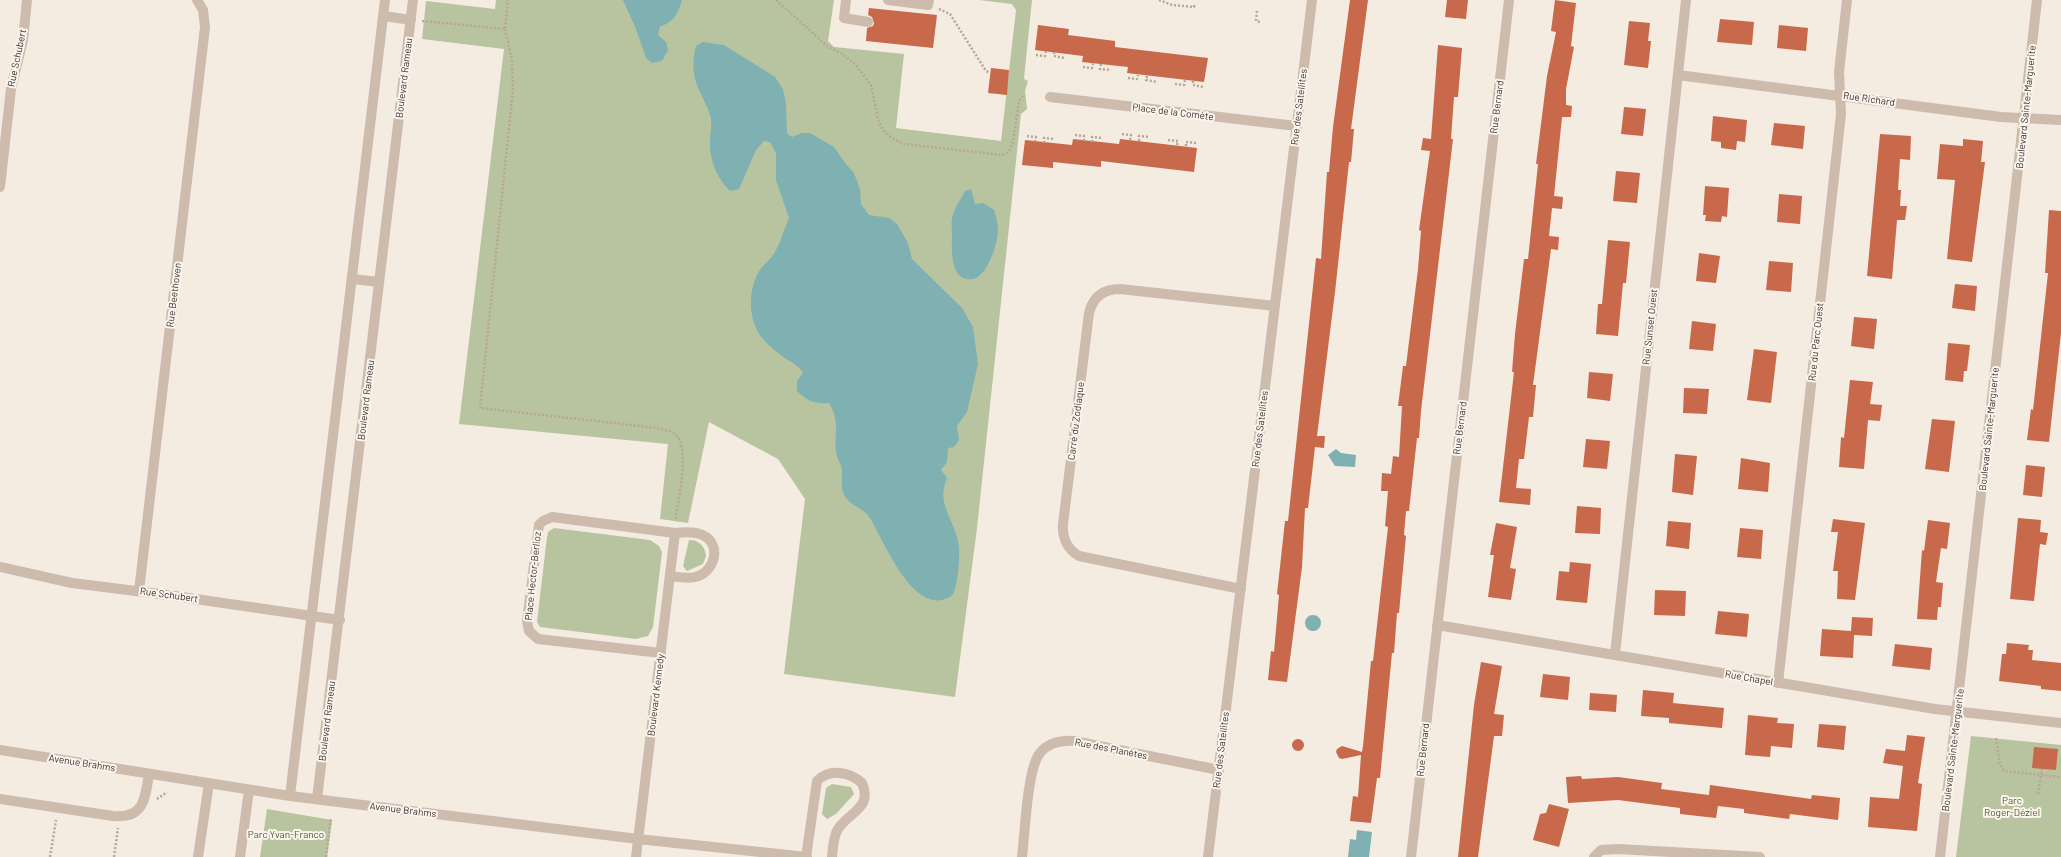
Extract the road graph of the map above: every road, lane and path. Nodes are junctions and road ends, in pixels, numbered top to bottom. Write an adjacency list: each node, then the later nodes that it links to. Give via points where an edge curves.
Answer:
1 (27, 0): 63 (street, Rue Schubert, via 21,50 11,89)
2 (197, 0): 72 (street, Rue Beethoven, via 203,10 205,27)
3 (386, 0): 18 (street)
4 (413, 0): 19 (street, Boulevard Rameau)
5 (508, 0): 22 (path)
6 (776, 0): 42 (path, via 827,46 856,65 871,85 879,123 892,138 904,144 1002,154 1009,152 1013,142 1019,101)
7 (846, 0): 20 (street, via 844,18)
8 (888, 0): 15 (street)
9 (1159, 0): 16 (path, via 1172,5 1194,7)
10 (1312, 0): 46 (street, Rue des Satellites)
11 (1509, 0): 75 (street, Rue Bernard)
12 (1686, 0): 33 (street, Rue Sunset Ouest)
13 (1847, 0): 41 (street, Rue du Parc Ouest, via 1839,72)
14 (2037, 0): 44 (street, Boulevard Sainte-Marguerite)
15 (928, 2): 31 (path, via 950,14 986,71)
16 (1194, 4)
17 (1257, 11): 21 (path, via 1256,21)
18 (384, 16): 19 (street); 64 (street)
19 (416, 20): 22 (path); 65 (street, Boulevard Rameau)
20 (868, 22)
21 (1260, 22)
22 (505, 30): 67 (path, via 512,60 513,89 480,408 657,428 674,433 681,443 683,461)
23 (1046, 51): 25 (path, via 1046,56)
24 (1054, 52): 26 (path, via 1054,56)
25 (1036, 55)
26 (1064, 58)
27 (1093, 63): 29 (path, via 1092,68)
28 (1101, 64): 30 (path, via 1100,68)
29 (1083, 67)
30 (1111, 70)
31 (990, 73)
32 (1138, 75): 35 (path, via 1137,79)
33 (1678, 75): 41 (street, Rue Richard); 77 (street, Rue Sunset Ouest)
34 (1147, 76): 38 (path, via 1146,80)
35 (1128, 78)
36 (1185, 80): 39 (path, via 1184,85)
37 (1193, 81): 40 (path, via 1193,85)
38 (1157, 82)
39 (1175, 84)
40 (1203, 87)
41 (1840, 95): 44 (street, Rue Richard); 78 (street, Rue du Parc Ouest, via 1841,114)
42 (1023, 96)
43 (1050, 97): 46 (street, Place de la Comète)
44 (2025, 117): 45 (street, Rue Richard); 79 (street, Boulevard Sainte-Marguerite)
45 (2061, 120)
46 (1296, 126): 66 (street, Rue des Satellites)
47 (1122, 134): 53 (path, via 1131,135)
48 (1075, 135): 55 (path, via 1084,136)
49 (1027, 136): 57 (path, via 1036,137)
50 (1150, 137): 56 (path, via 1139,136)
51 (1103, 138): 58 (path, via 1092,137)
52 (1055, 139): 59 (path, via 1044,138)
53 (1130, 140)
54 (1168, 140): 61 (path, via 1178,141)
55 (1084, 141)
56 (1139, 141)
57 (1036, 142)
58 (1092, 142)
59 (1044, 143)
60 (1197, 143): 62 (path, via 1186,142)
61 (1177, 146)
62 (1186, 146)
63 (0, 187)
64 (353, 279): 65 (street); 73 (street)
65 (379, 282): 74 (street, Boulevard Rameau)
66 (1275, 306): 71 (street, Rue des Satellites); 71 (street, Carré du Zodiaque, via 1120,289 1107,290 1097,296 1089,313 1063,524 1067,544 1079,556)
67 (675, 521)
68 (675, 533): 70 (street, Boulevard Kennedy); 70 (street, via 701,534 711,542 714,554 712,566 702,575 689,578); 76 (street, Place Hector-Berlioz, via 552,517 543,521 537,530 527,621 532,636 538,639)
69 (0, 567): 72 (street, Rue Schubert, via 61,581)
70 (670, 576): 76 (street, Boulevard Kennedy)
71 (1241, 589): 84 (street, Rue des Satellites)
72 (139, 591): 73 (street, Rue Schubert)
73 (312, 616): 74 (street, Rue Schubert); 91 (street)
74 (340, 620): 93 (street, Boulevard Rameau)
75 (1437, 625): 77 (street, Rue Chapel); 109 (street, Rue Bernard)
76 (661, 653): 97 (street, Boulevard Kennedy)
77 (1615, 654): 78 (street, Rue Chapel)
78 (1778, 683): 79 (street, Rue Chapel)
79 (1958, 712): 80 (street, Rue Chapel); 112 (street, Boulevard Sainte-Marguerite)
80 (2061, 724)
81 (1996, 738): 86 (path, via 2002,769)
82 (0, 750): 85 (street, Avenue Brahms)
83 (2042, 769): 86 (path)
84 (1219, 770): 107 (street, Rue des Planètes, via 1074,741 1051,744 1040,753 1033,767); 108 (street, Rue des Satellites)
85 (150, 774): 88 (street, Avenue Brahms); 92 (street, via 142,805 138,811 128,816)
86 (2041, 775): 87 (path); 90 (path)
87 (2061, 777)
88 (209, 783): 89 (street, Avenue Brahms); 101 (street)
89 (249, 790): 91 (street, Avenue Brahms); 102 (street)
90 (2038, 794)
91 (290, 796): 93 (street, Avenue Brahms)
92 (0, 799)
93 (317, 799): 97 (street, Avenue Brahms)
94 (331, 818): 103 (path)
95 (56, 819): 99 (path)
96 (118, 829): 100 (path)
97 (638, 839): 104 (street, Boulevard Kennedy); 105 (street, Avenue Brahms)
98 (1595, 855): 110 (street, via 1601,850 1618,849)
99 (50, 857)
100 (114, 857)
101 (198, 857)
102 (240, 857)
103 (326, 857)
104 (636, 857)
105 (807, 857): 106 (street, via 817,781 827,774 851,775 862,783 865,796 860,808 837,831)
106 (832, 857)
107 (1022, 857)
108 (1208, 857)
109 (1411, 857)
110 (1757, 857): 111 (street)
111 (1760, 857)
112 (1940, 857)

